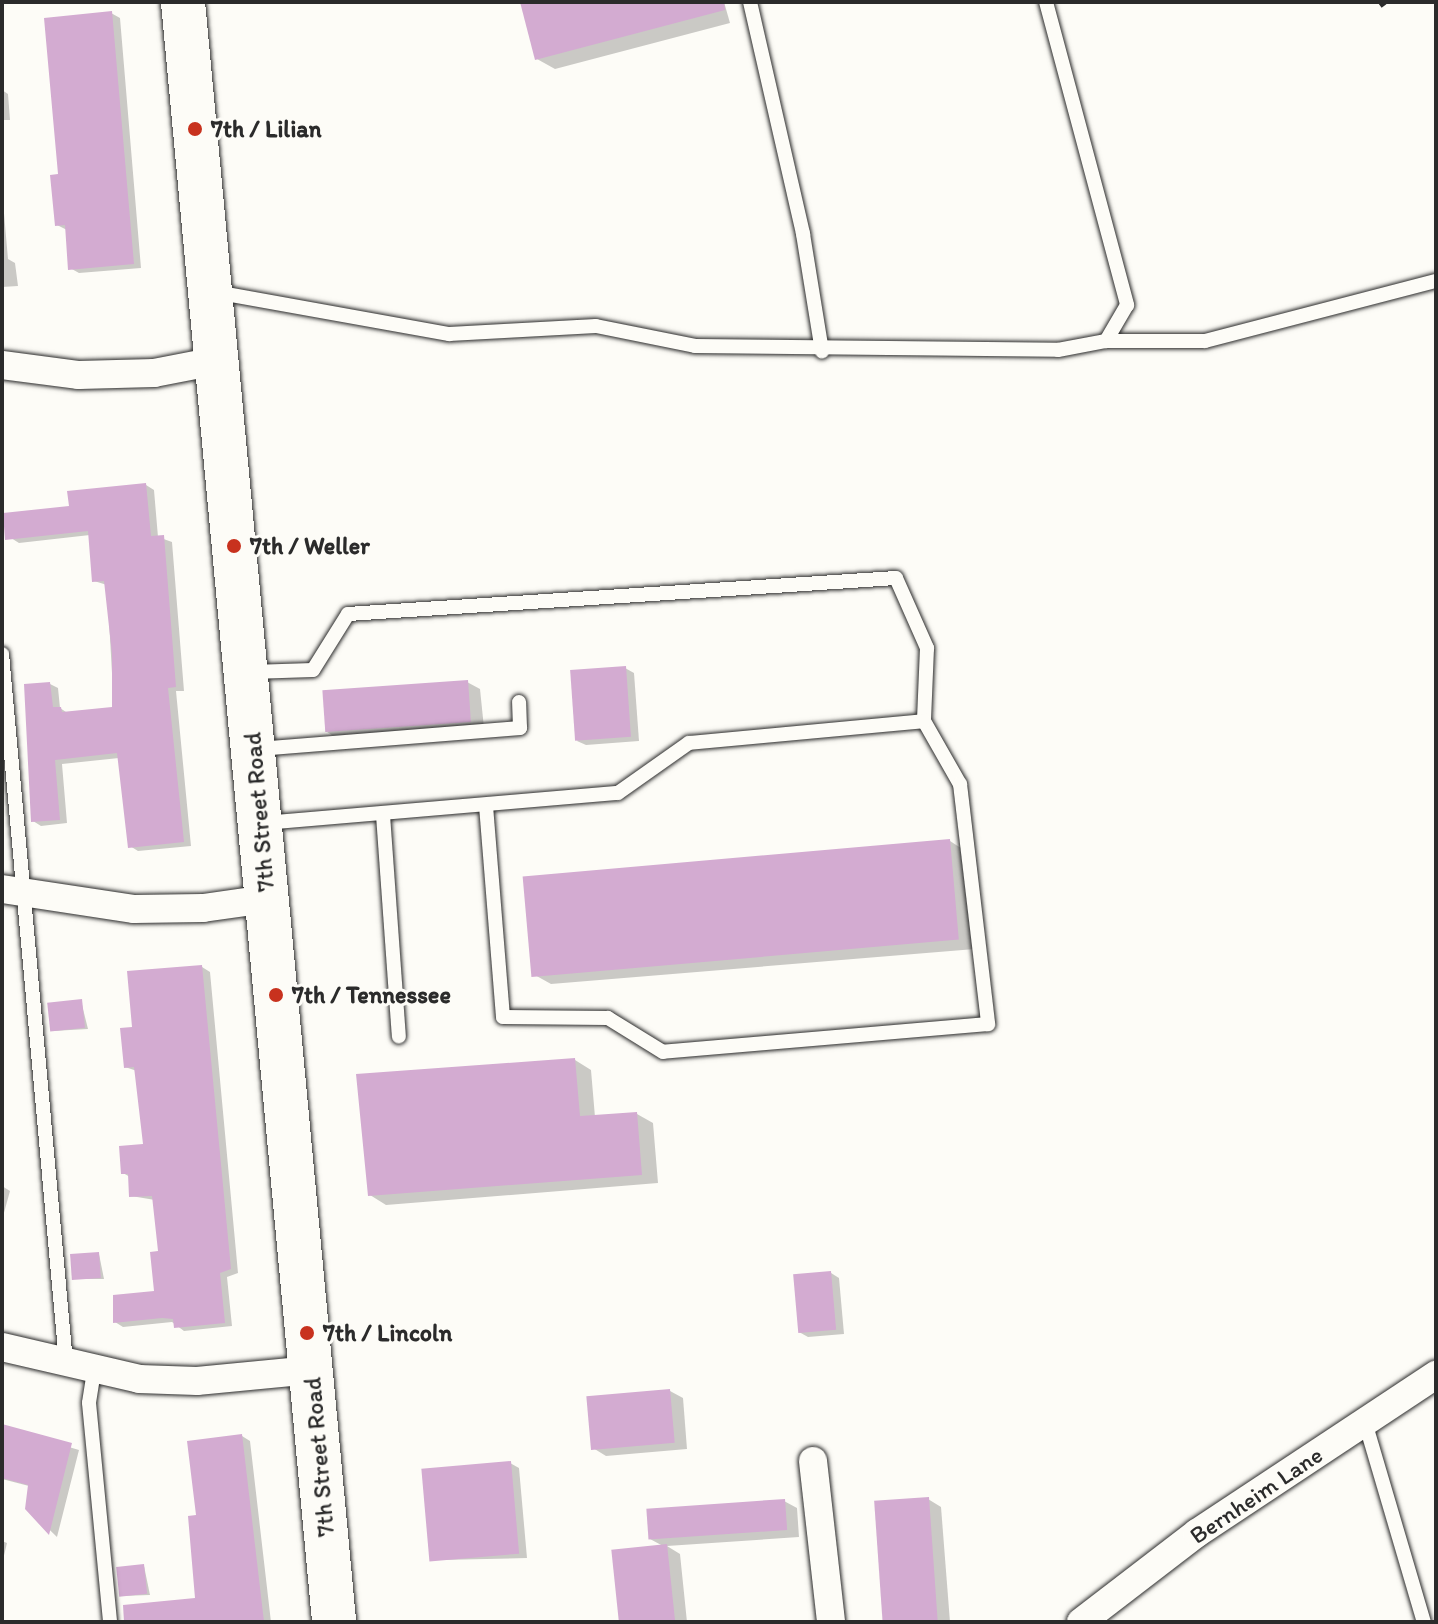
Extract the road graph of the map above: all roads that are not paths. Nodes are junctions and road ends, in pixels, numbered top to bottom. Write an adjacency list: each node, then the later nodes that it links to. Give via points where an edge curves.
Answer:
1 (183, 2): 5 (main road, 7th Street Road)
2 (1046, 2): 6 (lane, via 1127,305)
3 (753, 3): 7 (lane, via 803,234)
4 (1436, 281): 6 (lane, via 1205,341)
5 (210, 291): 7 (lane, via 449,334 596,326 695,346); 8 (main road, 7th Street Road)
6 (1106, 341): 7 (lane, via 1058,350)
7 (822, 351)
8 (216, 361): 9 (street, via 154,373 79,375); 11 (main road, 7th Street Road)
9 (2, 365)
10 (2, 654): 18 (lane)
11 (246, 672): 13 (lane, via 313,670 348,614 896,578 927,648); 14 (main road, 7th Street Road)
12 (519, 702): 14 (lane, via 520,728)
13 (924, 721): 15 (lane, via 689,743 618,793); 15 (lane, via 960,784 988,1024 663,1052 608,1018 503,1017)
14 (253, 749): 17 (main road, 7th Street Road)
15 (486, 806): 16 (lane)
16 (383, 815): 17 (lane); 20 (lane)
17 (261, 823): 19 (main road, 7th Street Road)
18 (13, 891): 19 (street, via 134,909 203,908); 22 (lane)
19 (267, 899): 23 (main road, 7th Street Road)
20 (399, 1036)
21 (2, 1347): 22 (street)
22 (66, 1364): 24 (street)
23 (311, 1370): 24 (street, via 197,1381); 29 (main road, 7th Street Road)
24 (94, 1371): 28 (lane, via 89,1403)
25 (1436, 1375): 26 (street, Bernheim Lane)
26 (1365, 1422): 31 (street, Bernheim Lane, via 1197,1533); 32 (lane)
27 (813, 1461): 30 (street)
28 (110, 1622)
29 (334, 1622)
30 (831, 1622)
31 (1081, 1622)
32 (1424, 1622)

